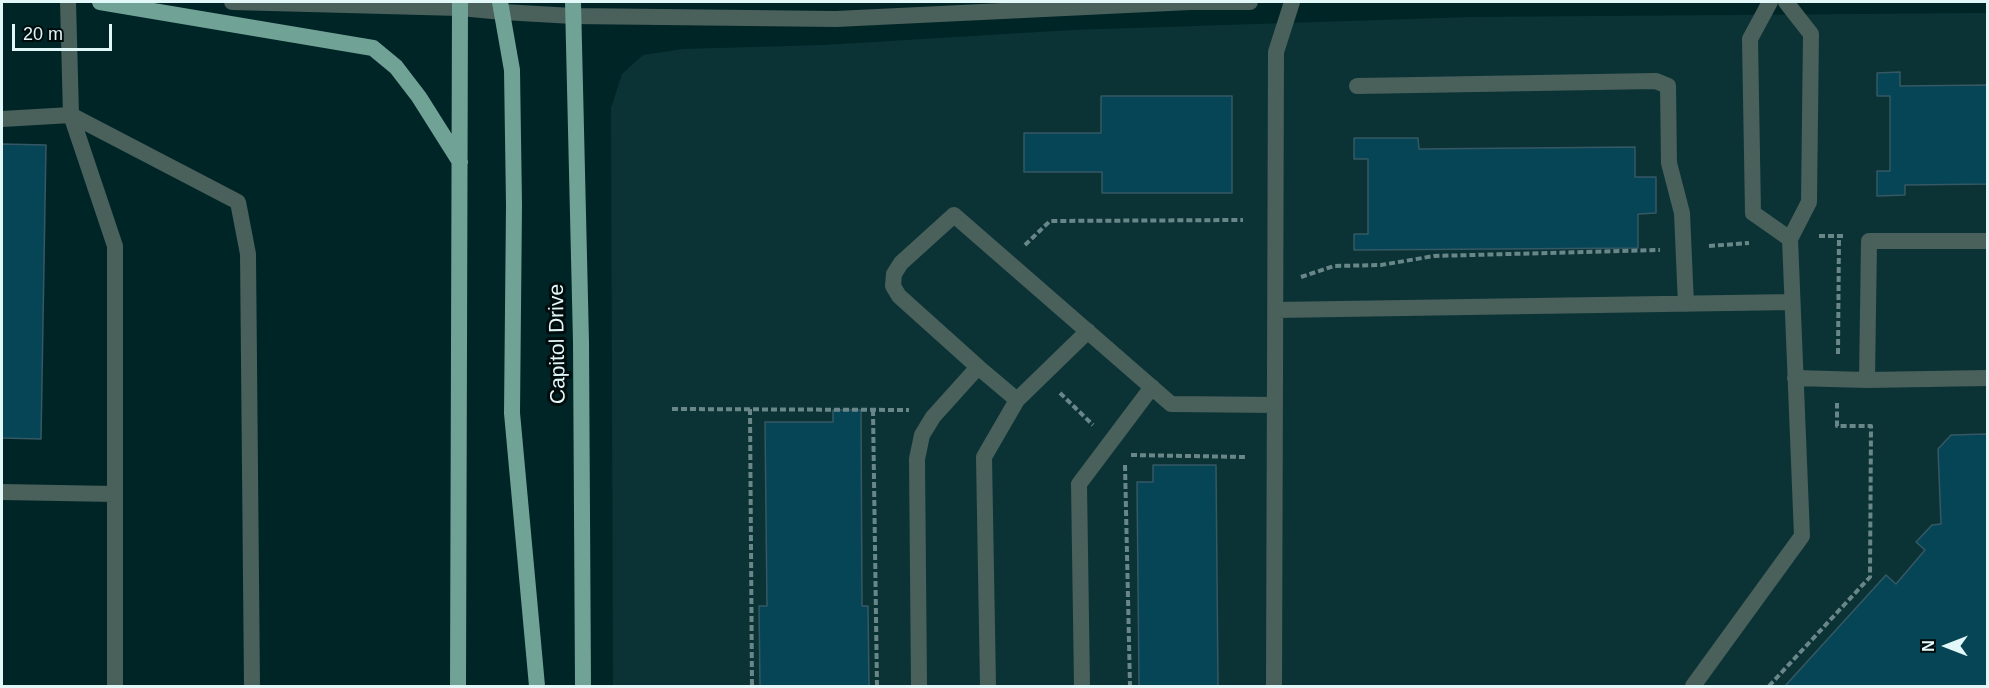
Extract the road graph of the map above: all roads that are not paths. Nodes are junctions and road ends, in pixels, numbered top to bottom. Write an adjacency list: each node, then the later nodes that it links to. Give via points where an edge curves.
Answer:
1 (68, 2): 12 (street)
2 (100, 2): 14 (main road, via 373,48 396,67 419,97)
3 (232, 2): 8 (street)
4 (1250, 2): 10 (street, via 836,19)
5 (1292, 2): 19 (street, via 1276,52)
6 (1770, 2): 15 (street, via 1750,39 1753,213)
7 (1786, 2): 15 (street, via 1811,34 1809,202)
8 (463, 4): 9 (street); 14 (main road)
9 (502, 7): 10 (street); 33 (main road, via 512,69 512,412)
10 (573, 9): 34 (main road, Capitol Drive, via 581,342)
11 (1357, 86): 18 (street, via 1656,81 1668,86 1669,163 1682,213)
12 (71, 116): 13 (street); 29 (street, via 116,246); 31 (street, via 237,202 248,254)
13 (2, 119)
14 (460, 162): 32 (main road)
15 (1790, 239): 17 (street)
16 (1988, 241): 24 (street, via 1869,241)
17 (1792, 302): 18 (street); 22 (street)
18 (1686, 304): 19 (street)
19 (1275, 310): 27 (street)
20 (1088, 331): 21 (street, via 954,215 902,263 894,274 893,286 899,296); 25 (street); 26 (street)
21 (978, 367): 26 (street); 35 (street, via 922,435 917,459)
22 (1795, 378): 24 (street); 39 (street, via 1802,536)
23 (1988, 378): 24 (street)
24 (1867, 380)
25 (1152, 387): 27 (street, via 1171,404); 37 (street, via 1079,484)
26 (1017, 400): 36 (street, via 984,457)
27 (1275, 405): 38 (street)
28 (2, 492): 29 (street)
29 (116, 494): 30 (street)
30 (115, 687)
31 (252, 687)
32 (458, 687)
33 (537, 687)
34 (583, 687)
35 (919, 687)
36 (988, 687)
37 (1082, 687)
38 (1274, 687)
39 (1693, 687)

